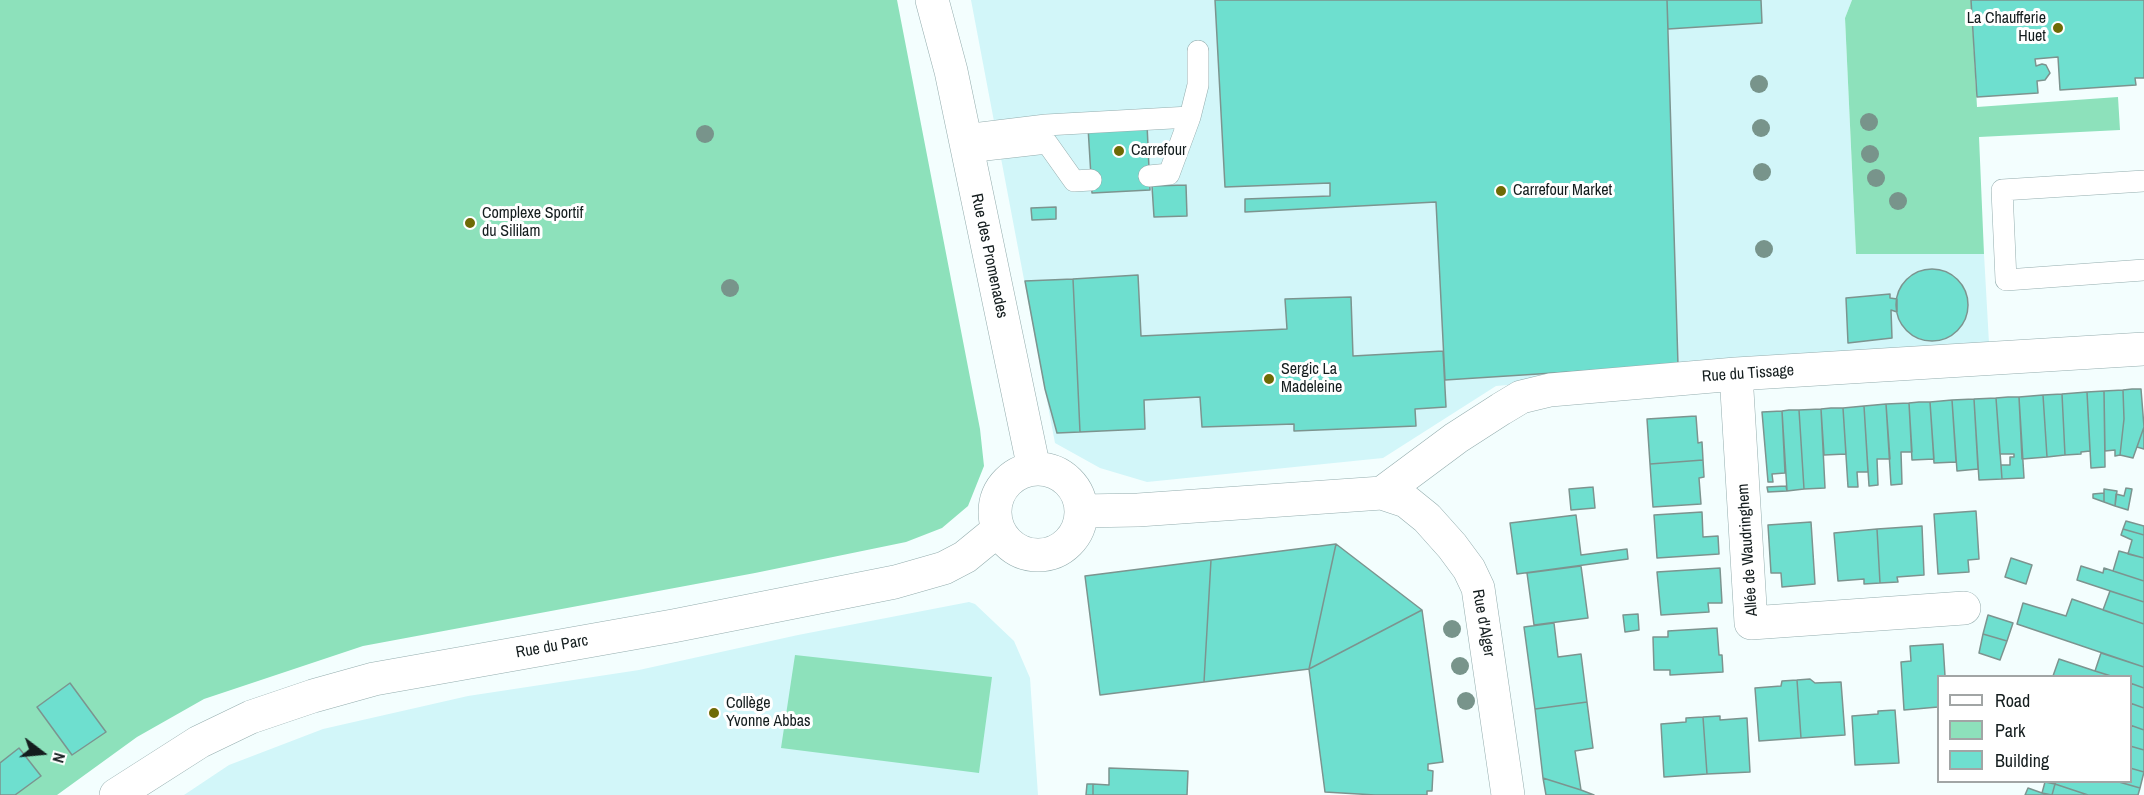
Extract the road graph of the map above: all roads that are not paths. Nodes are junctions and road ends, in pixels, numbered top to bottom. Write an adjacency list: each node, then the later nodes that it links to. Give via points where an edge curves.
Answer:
1 (932, 0): 3 (street, Rue des Promenades)
2 (940, 0): 3 (street, Rue des Promenades)
3 (944, 42): 6 (street, Rue des Promenades)
4 (1197, 51): 5 (lane, via 1198,84)
5 (1190, 117): 6 (lane, via 1046,125); 7 (lane, via 1169,174)
6 (966, 144): 8 (lane, via 1047,142 1074,181); 13 (street, Rue des Promenades)
7 (1149, 176)
8 (1091, 180)
9 (2144, 181): 10 (lane, via 2002,190 2006,280)
10 (2144, 270)
11 (2144, 349): 12 (street, Rue du Tissage)
12 (1736, 374): 14 (street, Rue du Tissage, via 1583,386 1521,397 1456,438); 17 (street, Allée de Waudringhem, via 1751,623)
13 (1034, 469): 15 (street, via 1048,470 1066,480 1079,497); 16 (street, via 1009,479 1000,490 995,510)
14 (1382, 493): 15 (street); 19 (street, Rue d'Alger, via 1406,501 1427,518 1469,569 1478,588)
15 (1082, 511): 16 (street, via 1080,526 1072,539 1062,549 1047,555 1018,551)
16 (998, 530): 18 (street, Rue du Parc, via 965,557 944,568 895,582 374,679 313,696 251,717 199,742)
17 (1964, 608)
18 (116, 795)
19 (1508, 795)

